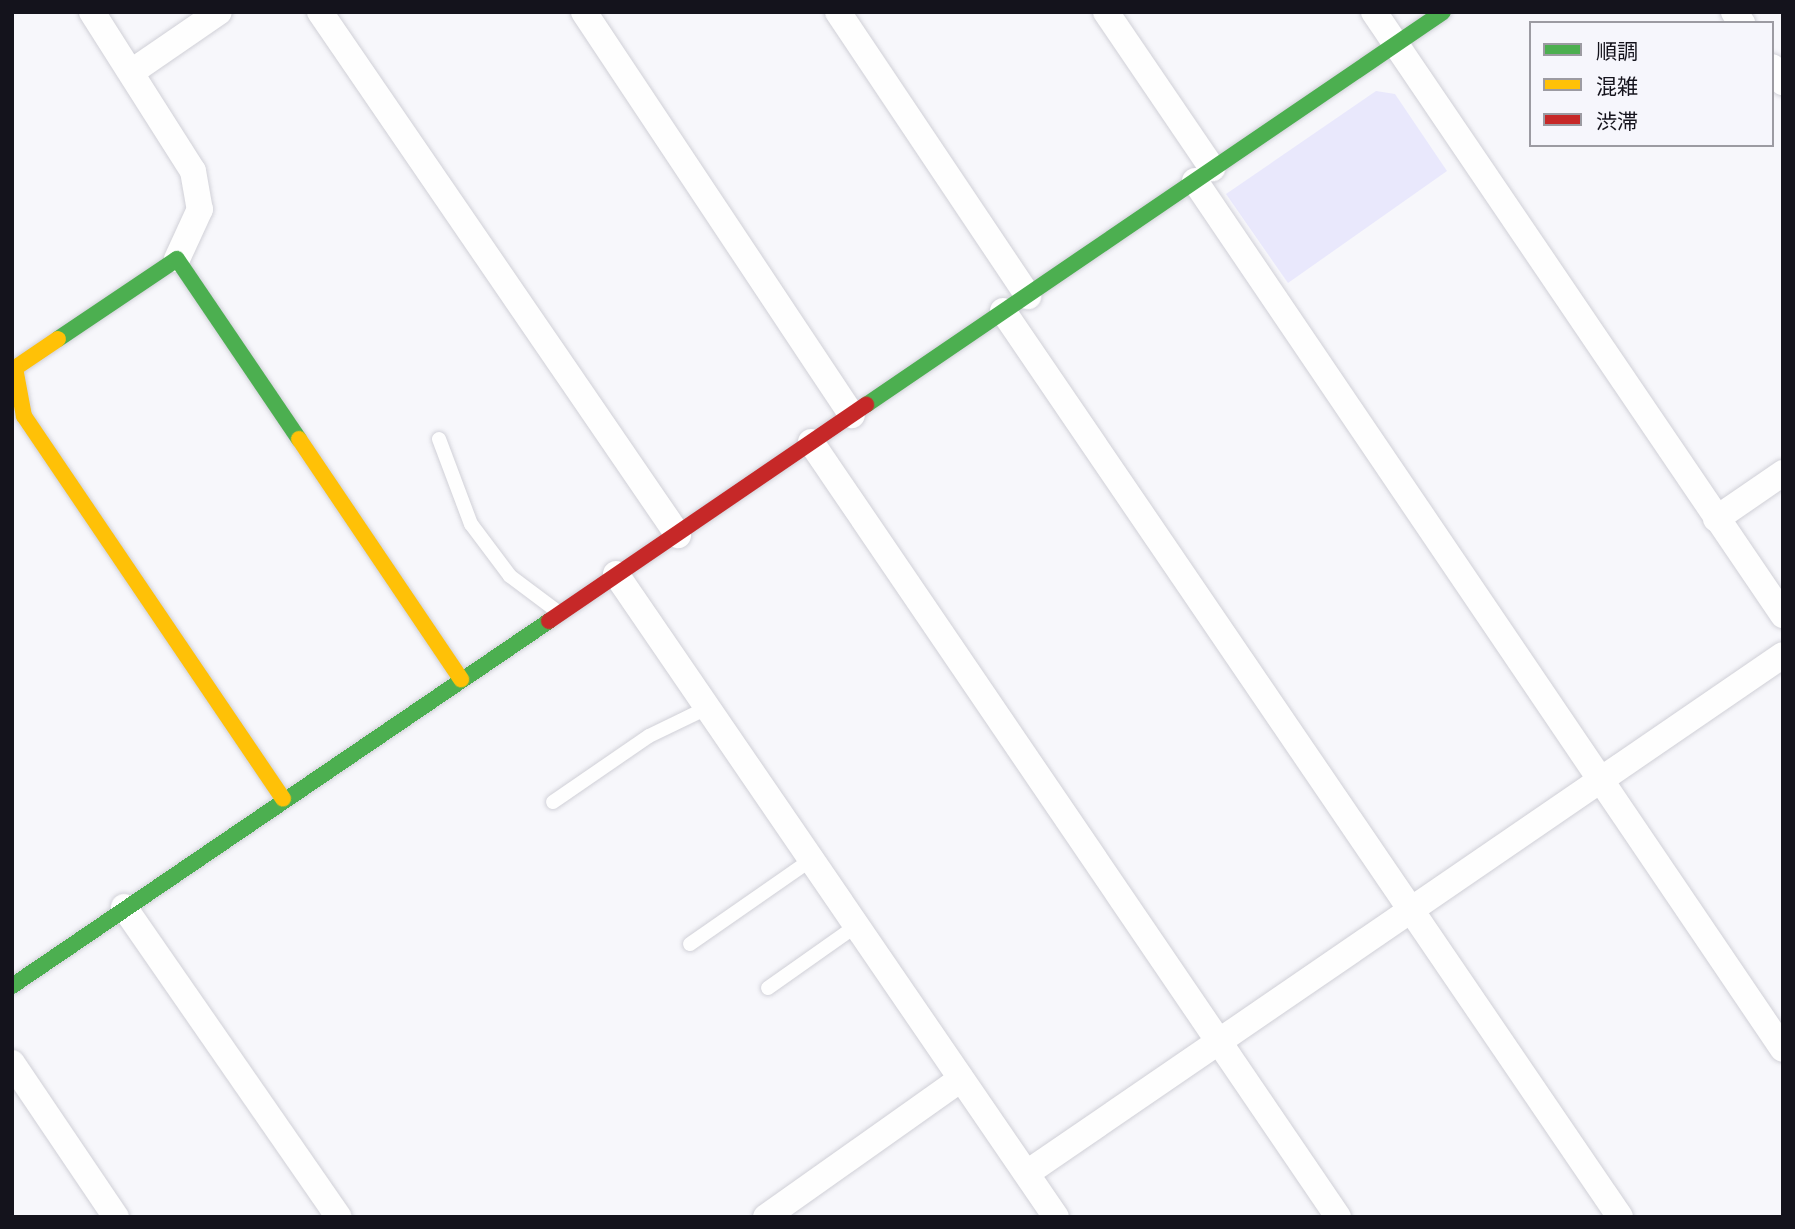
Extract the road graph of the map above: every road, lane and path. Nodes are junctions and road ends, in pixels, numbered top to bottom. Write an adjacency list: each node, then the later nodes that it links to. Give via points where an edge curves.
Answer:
1 (92, 12): 10 (street)
2 (219, 12): 10 (street)
3 (320, 12): 21 (street)
4 (584, 12): 16 (street)
5 (838, 12): 13 (street)
6 (1106, 12): 11 (street)
7 (1374, 12): 9 (street)
8 (1443, 12): 9 (street)
9 (1396, 43): 11 (street); 20 (street)
10 (133, 71): 12 (street, via 194,171 200,209)
11 (1204, 174): 13 (street); 28 (street)
12 (177, 259): 15 (street); 26 (street)
13 (1028, 296): 14 (street)
14 (1003, 311): 16 (street); 33 (street)
15 (13, 366): 29 (street, via 24,415)
16 (852, 415): 18 (street)
17 (439, 439): 23 (lane, via 471,524 510,576)
18 (811, 442): 21 (street); 38 (street)
19 (1783, 473): 20 (street)
20 (1716, 519): 24 (street)
21 (678, 535): 22 (street)
22 (616, 574): 23 (street); 27 (street)
23 (559, 612): 26 (street)
24 (1783, 615)
25 (1783, 655): 28 (street)
26 (461, 679): 29 (street)
27 (707, 708): 30 (lane, via 649,736); 31 (street)
28 (1600, 783): 33 (street); 39 (street)
29 (283, 799): 32 (street)
30 (553, 802)
31 (811, 860): 34 (street); 35 (lane)
32 (124, 907): 36 (street); 44 (street)
33 (1410, 910): 38 (street); 48 (street)
34 (856, 926): 37 (lane); 41 (street)
35 (690, 944)
36 (12, 986)
37 (768, 988)
38 (1220, 1041): 42 (street); 47 (street)
39 (1783, 1049)
40 (12, 1063): 43 (street)
41 (961, 1079): 42 (street); 45 (street)
42 (1027, 1173): 46 (street)
43 (116, 1217)
44 (339, 1217)
45 (766, 1217)
46 (1056, 1217)
47 (1338, 1217)
48 (1620, 1217)

